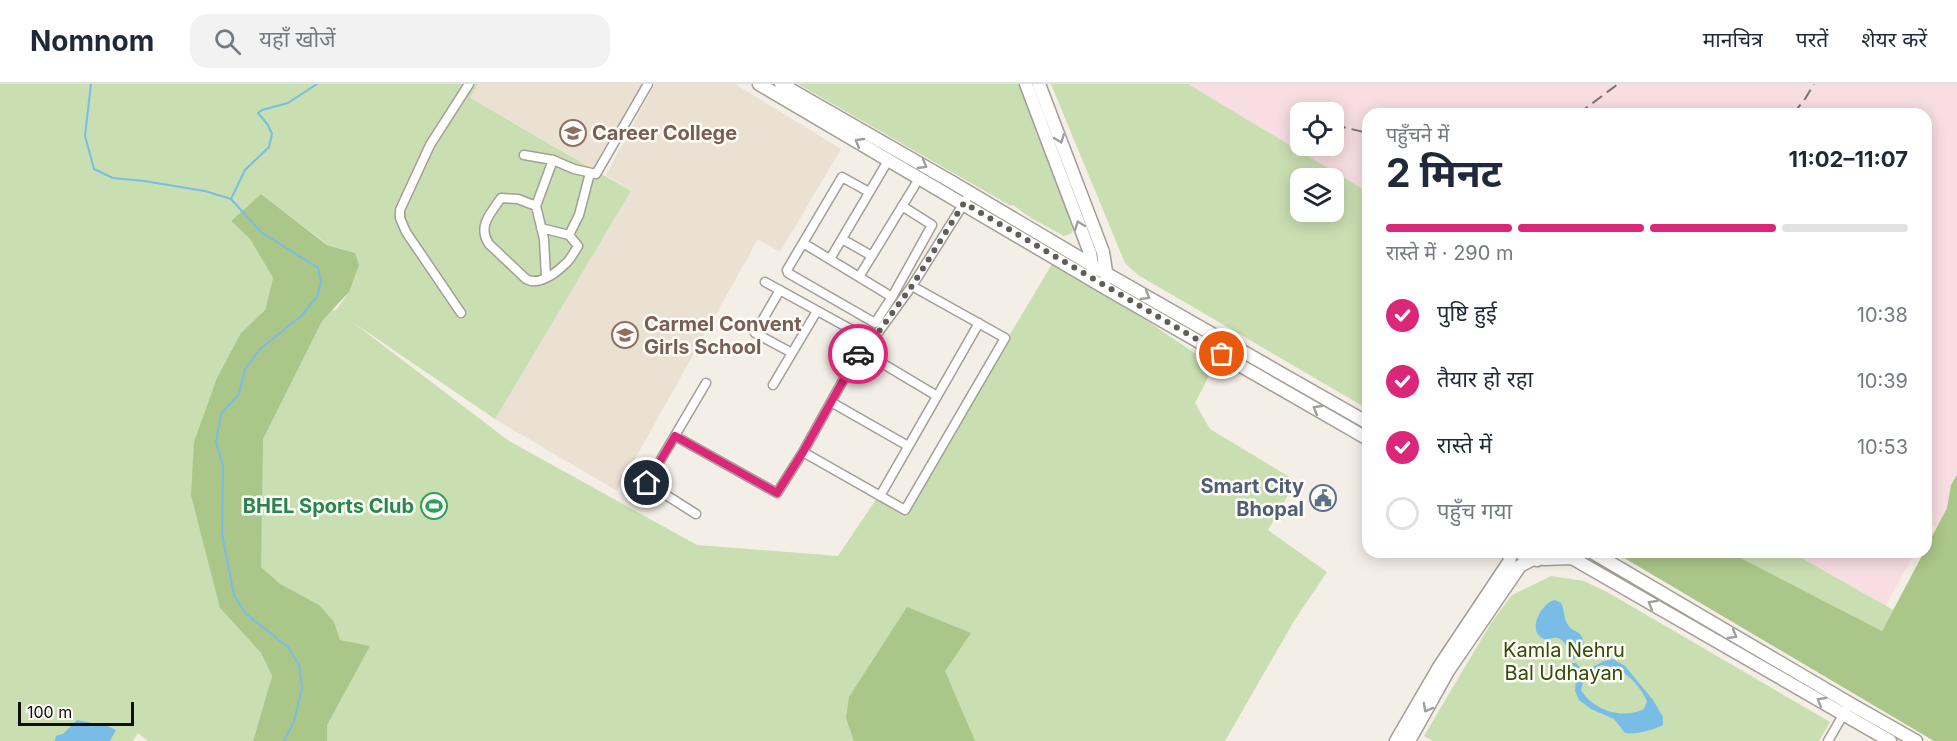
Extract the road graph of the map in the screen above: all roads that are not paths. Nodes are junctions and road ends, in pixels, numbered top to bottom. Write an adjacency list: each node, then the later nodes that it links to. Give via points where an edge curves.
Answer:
1 (469, 84): 35 (street, via 430,144 400,210 406,232)
2 (648, 84): 11 (street, via 597,174)
3 (759, 84): 7 (main road)
4 (782, 84): 7 (main road)
5 (1026, 84): 24 (main road, one-way to 5)
6 (1039, 84): 25 (main road, one-way to 25, via 1103,252)
7 (843, 126): 9 (main road, one-way to 7); 14 (main road, one-way to 14)
8 (524, 155): 10 (street)
9 (889, 159): 12 (main road); 13 (street)
10 (553, 160): 11 (street); 15 (street)
11 (590, 173): 19 (street, via 579,215)
12 (920, 177): 14 (main road); 16 (street)
13 (869, 192): 20 (street); 21 (street, via 842,177)
14 (967, 198): 17 (main road); 30 (street)
15 (536, 206): 18 (street); 26 (street, via 501,198 484,224 485,238 526,279 533,282)
16 (903, 206): 22 (street); 33 (street, via 932,225)
17 (1014, 226): 24 (main road); 28 (main road)
18 (541, 228): 19 (street); 26 (street)
19 (569, 235): 26 (street, via 578,246 566,265)
20 (842, 239): 22 (street); 23 (street)
21 (803, 243): 23 (street); 33 (street, via 788,273 875,323)
22 (872, 256): 27 (street)
23 (830, 259): 27 (street)
24 (1092, 265): 25 (main road); 28 (main road)
25 (1107, 274): 32 (main road); 44 (main road, one-way to 44)
26 (546, 277)
27 (859, 277): 33 (street)
28 (1094, 281): 32 (main road)
29 (765, 282): 31 (street)
30 (912, 286): 36 (street); 37 (street)
31 (780, 290): 34 (street); 39 (street, via 755,333)
32 (1109, 290): 45 (main road, one-way to 32)
33 (892, 297)
34 (817, 311): 37 (street); 39 (street)
35 (461, 313)
36 (979, 323): 42 (street); 49 (street, via 1005,338 906,510)
37 (872, 341): 38 (street)
38 (860, 350): 42 (street); 43 (street)
39 (792, 353): 41 (street)
40 (706, 383): 46 (street)
41 (773, 385)
42 (937, 396): 47 (street)
43 (831, 402): 47 (street); 48 (street)
44 (1362, 420)
45 (1362, 435)
46 (675, 436): 48 (street, via 777,493); 50 (street, via 647,483)
47 (908, 446): 49 (street)
48 (803, 452): 49 (street)
49 (879, 496)
50 (696, 514)
51 (1510, 558): 54 (main road)
52 (1602, 558): 55 (main road, one-way to 55)
53 (1539, 559): 54 (main road, via 1520,566); 55 (main road, one-way to 53, via 1572,558)
54 (1483, 611): 56 (main road, via 1439,667); 57 (main road, one-way to 57)
55 (1847, 709): 58 (street); 59 (main road); 60 (main road)
56 (1396, 741)
57 (1409, 741)
58 (1828, 741)
59 (1890, 741)
60 (1916, 741)

